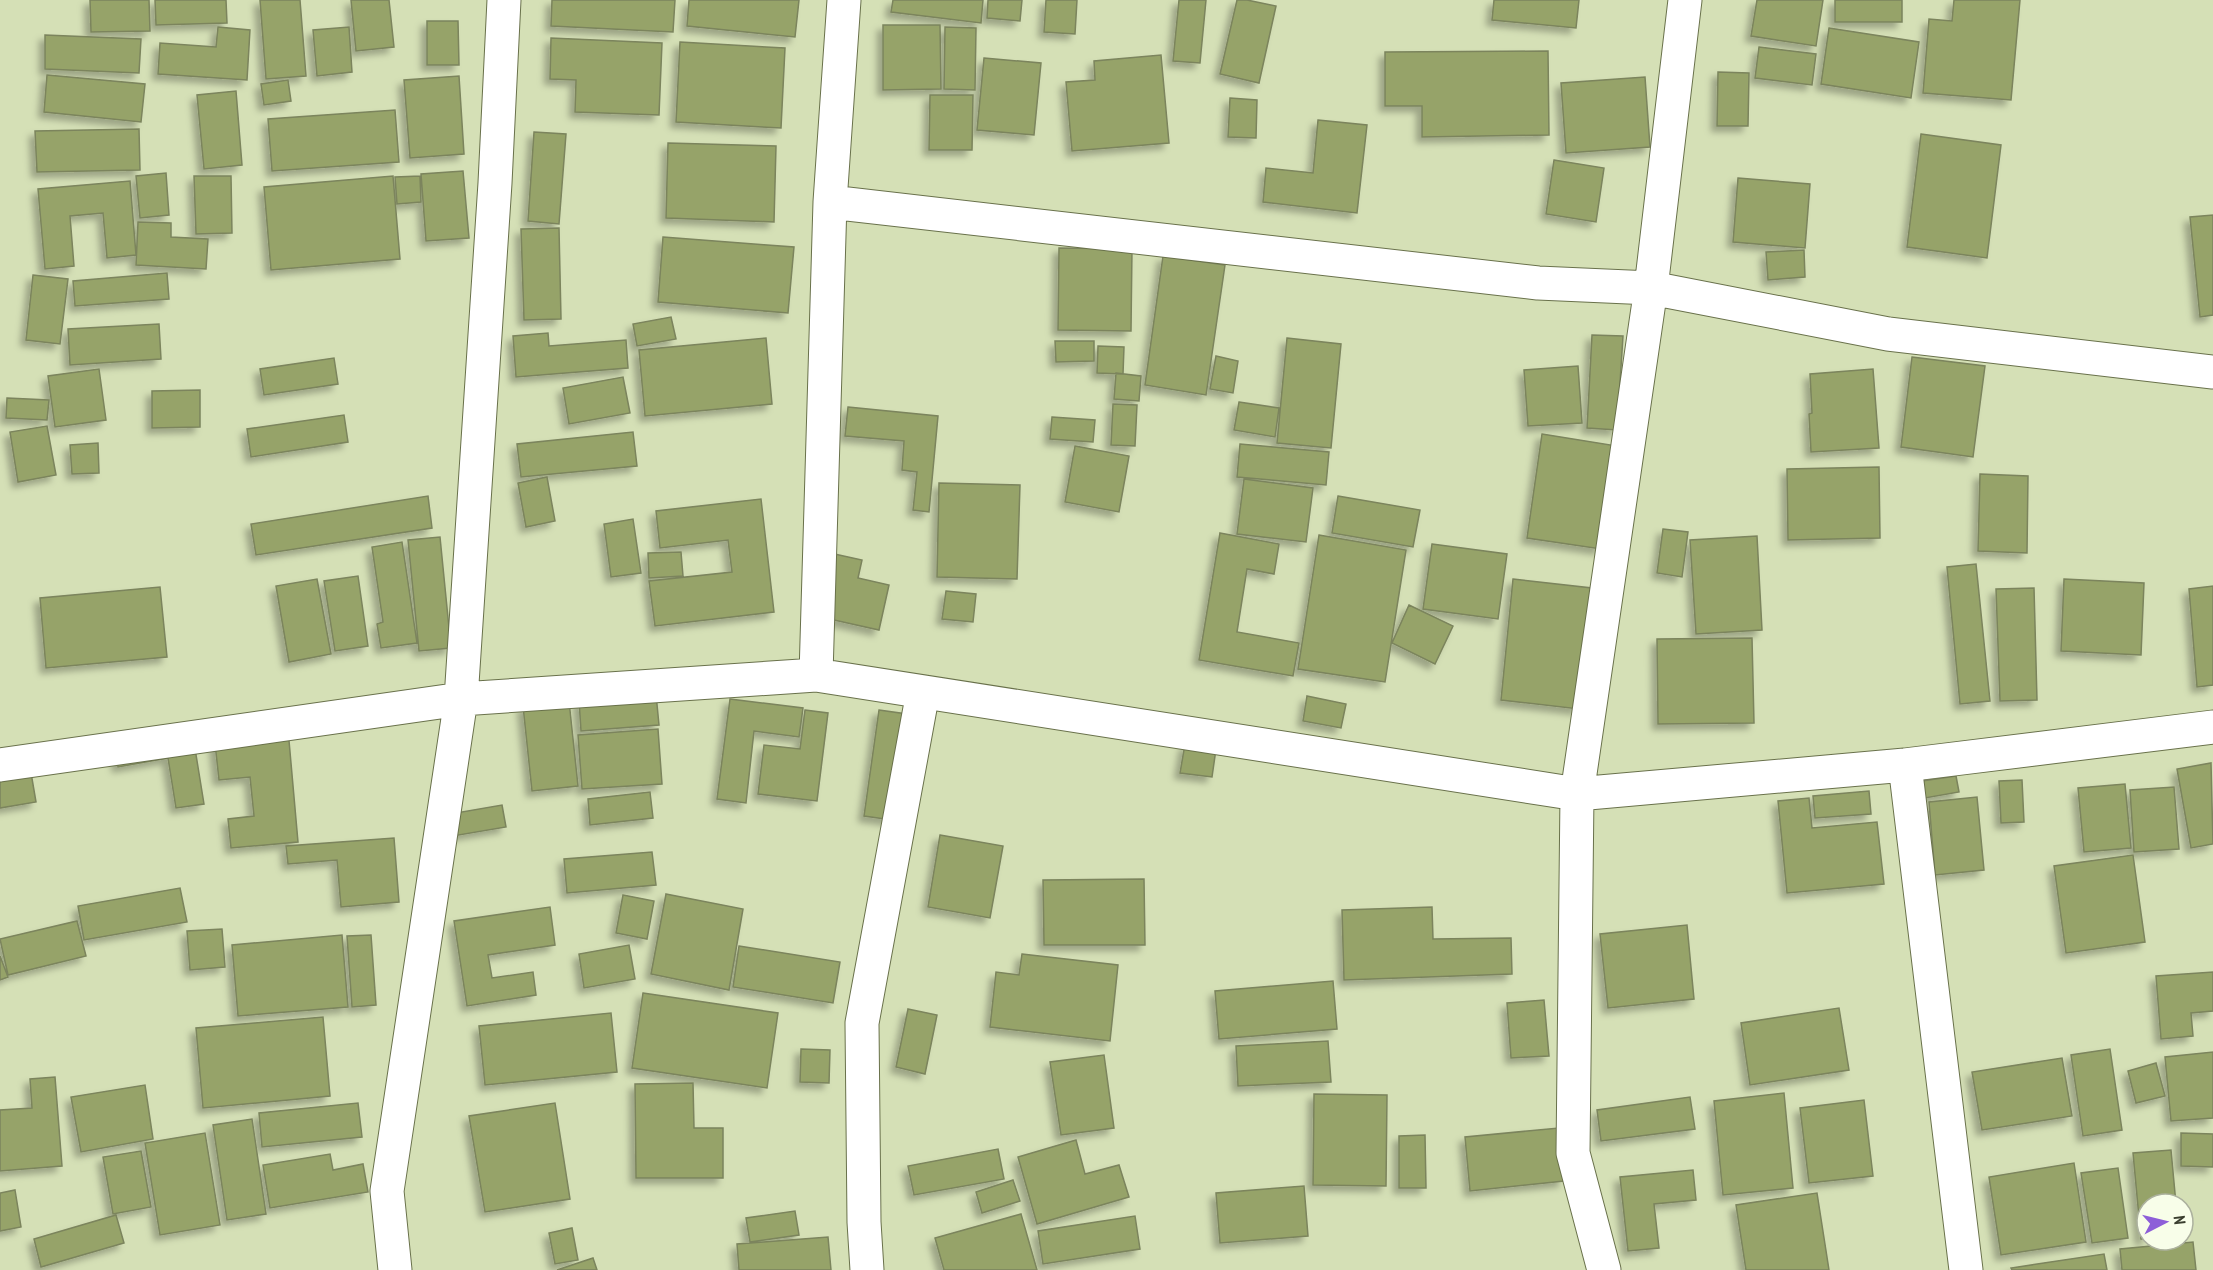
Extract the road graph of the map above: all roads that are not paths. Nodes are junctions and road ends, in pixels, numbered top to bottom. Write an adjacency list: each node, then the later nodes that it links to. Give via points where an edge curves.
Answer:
1 (504, 0): 9 (street)
2 (844, 0): 4 (street)
3 (1685, 0): 5 (street)
4 (830, 202): 5 (street, via 1538,283); 7 (street)
5 (1652, 288): 6 (street, via 1888,334); 13 (street)
6 (2213, 372)
7 (816, 675): 8 (street); 9 (street)
8 (923, 692): 13 (street); 15 (street, via 862,1023)
9 (461, 699): 11 (street); 14 (street, via 387,1191)
10 (2213, 727): 12 (street)
11 (0, 765)
12 (1905, 765): 13 (street); 17 (street)
13 (1577, 794): 16 (street, via 1573,1153)
14 (395, 1270)
15 (867, 1270)
16 (1604, 1270)
17 (1966, 1270)

